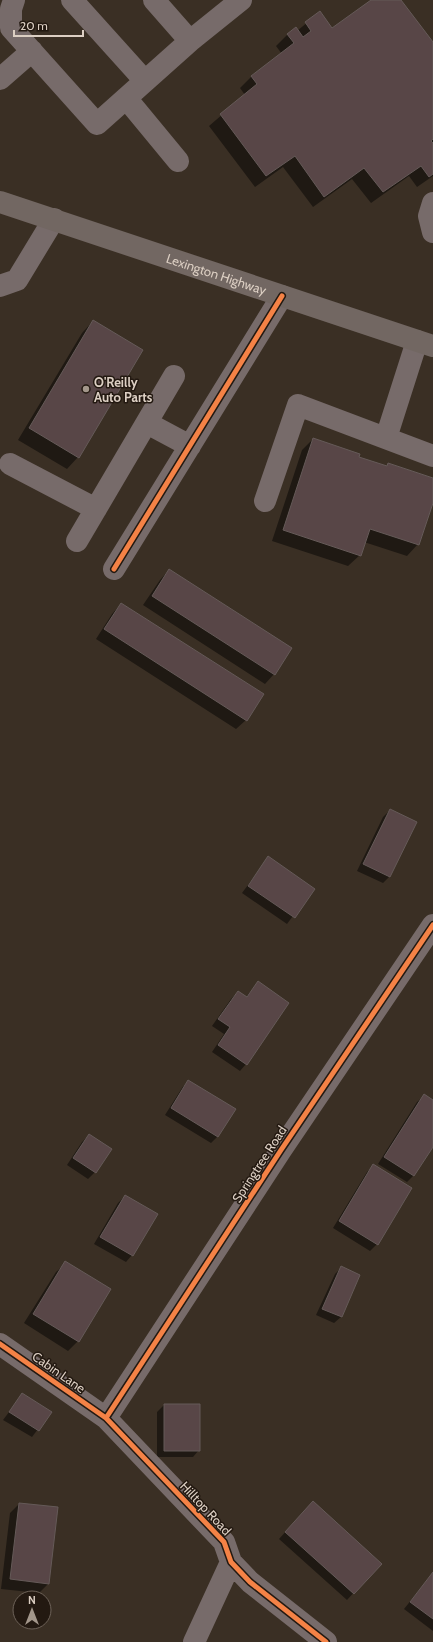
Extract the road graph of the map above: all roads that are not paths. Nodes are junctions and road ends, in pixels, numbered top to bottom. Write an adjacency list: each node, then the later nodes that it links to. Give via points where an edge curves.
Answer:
1 (72, 0): 8 (street)
2 (154, 0): 5 (street)
3 (240, 0): 5 (street)
4 (11, 1): 6 (street, via 11,28)
5 (190, 41): 8 (street)
6 (32, 51): 7 (street); 9 (street, via 96,124)
7 (0, 79)
8 (145, 81): 9 (street)
9 (126, 98): 10 (street)
10 (178, 161)
11 (0, 202): 13 (highway, Lexington Highway)
12 (433, 203): 14 (street, via 429,216)
13 (54, 219): 15 (street, via 17,280); 16 (highway, Lexington Highway)
14 (433, 232)
15 (0, 286)
16 (282, 296): 17 (highway, Lexington Highway); 21 (street)
17 (425, 344): 20 (street)
18 (174, 376): 19 (street)
19 (146, 423): 21 (street); 25 (street)
20 (386, 438): 22 (street); 24 (street, via 298,405)
21 (190, 446): 27 (street)
22 (433, 456)
23 (10, 464): 25 (street)
24 (265, 501)
25 (96, 509): 26 (street)
26 (77, 541)
27 (114, 569)
28 (433, 924): 30 (street, Springtree Road, via 280,1150)
29 (0, 1344): 30 (street, Cabin Lane)
30 (106, 1418): 31 (street, Hilltop Road, via 224,1542)
31 (232, 1562): 32 (street); 33 (street, Hilltop Road, via 250,1582)
32 (194, 1642)
33 (326, 1642)

